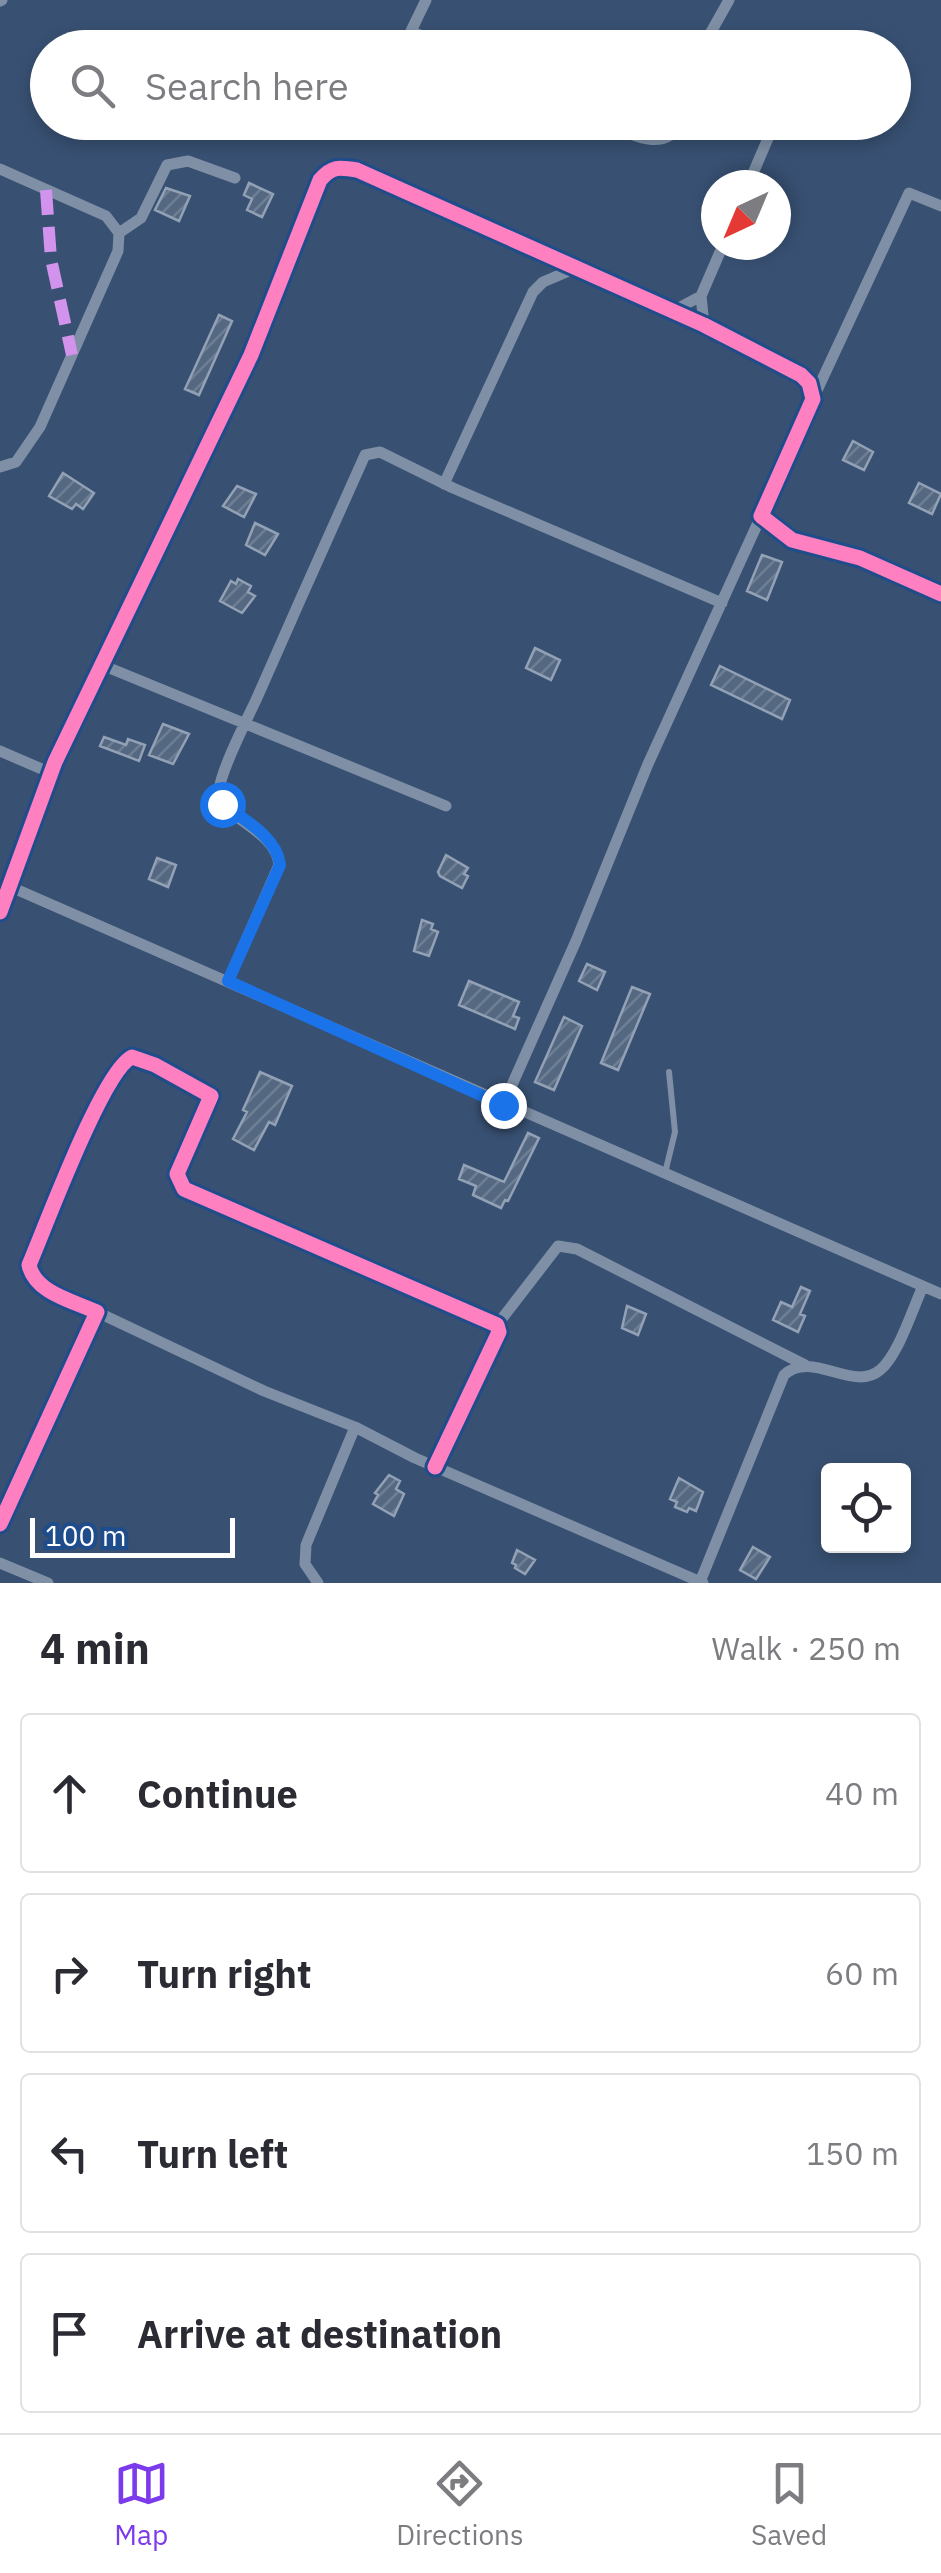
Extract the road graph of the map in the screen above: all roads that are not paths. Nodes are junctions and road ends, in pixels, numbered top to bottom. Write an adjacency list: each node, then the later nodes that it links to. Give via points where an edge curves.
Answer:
1 (426, 0): 3 (street)
2 (730, 0): 4 (street)
3 (412, 30)
4 (712, 30)
5 (767, 140): 7 (street)
6 (0, 170): 10 (street, via 106,216)
7 (754, 170)
8 (235, 178): 10 (street, via 188,160 167,166 141,218)
9 (941, 206): 16 (street, via 909,193)
10 (119, 234): 17 (street, via 118,250 40,427 16,462)
11 (717, 260): 13 (street)
12 (576, 268): 14 (street); 18 (street, via 533,292); 22 (street, via 356,170 329,169 251,355)
13 (701, 296): 14 (street); 15 (street)
14 (673, 311): 15 (street)
15 (704, 325): 16 (street, via 801,375)
16 (814, 399): 19 (street)
17 (0, 467)
18 (444, 484): 21 (street); 23 (street, via 380,452 365,455)
19 (761, 516): 20 (street, via 792,540 860,558); 21 (street)
20 (941, 594)
21 (722, 602): 31 (street)
22 (102, 665): 23 (street); 25 (street)
23 (245, 724): 26 (street); 29 (street, via 219,796 267,838 280,865)
24 (0, 751): 25 (street)
25 (51, 772): 27 (street)
26 (446, 806)
27 (11, 887): 28 (street); 29 (street)
28 (0, 912)
29 (228, 981): 31 (street)
30 (670, 1072): 32 (lane, via 675,1132)
31 (503, 1105): 32 (street)
32 (664, 1174): 33 (street)
33 (923, 1286): 34 (street); 37 (street, via 878,1373 862,1378)
34 (941, 1294)
35 (97, 1312): 36 (street, via 42,1287 30,1265 86,1130 121,1065 132,1057 211,1096 177,1174 184,1189); 38 (street); 40 (street)
36 (497, 1326): 37 (street, via 558,1246 577,1249); 39 (street)
37 (807, 1366): 42 (street, via 784,1375)
38 (355, 1427): 39 (street); 44 (street, via 306,1545 305,1564)
39 (435, 1467): 42 (street)
40 (0, 1524)
41 (0, 1564): 43 (street)
42 (701, 1582)
43 (48, 1583)
44 (318, 1583)

